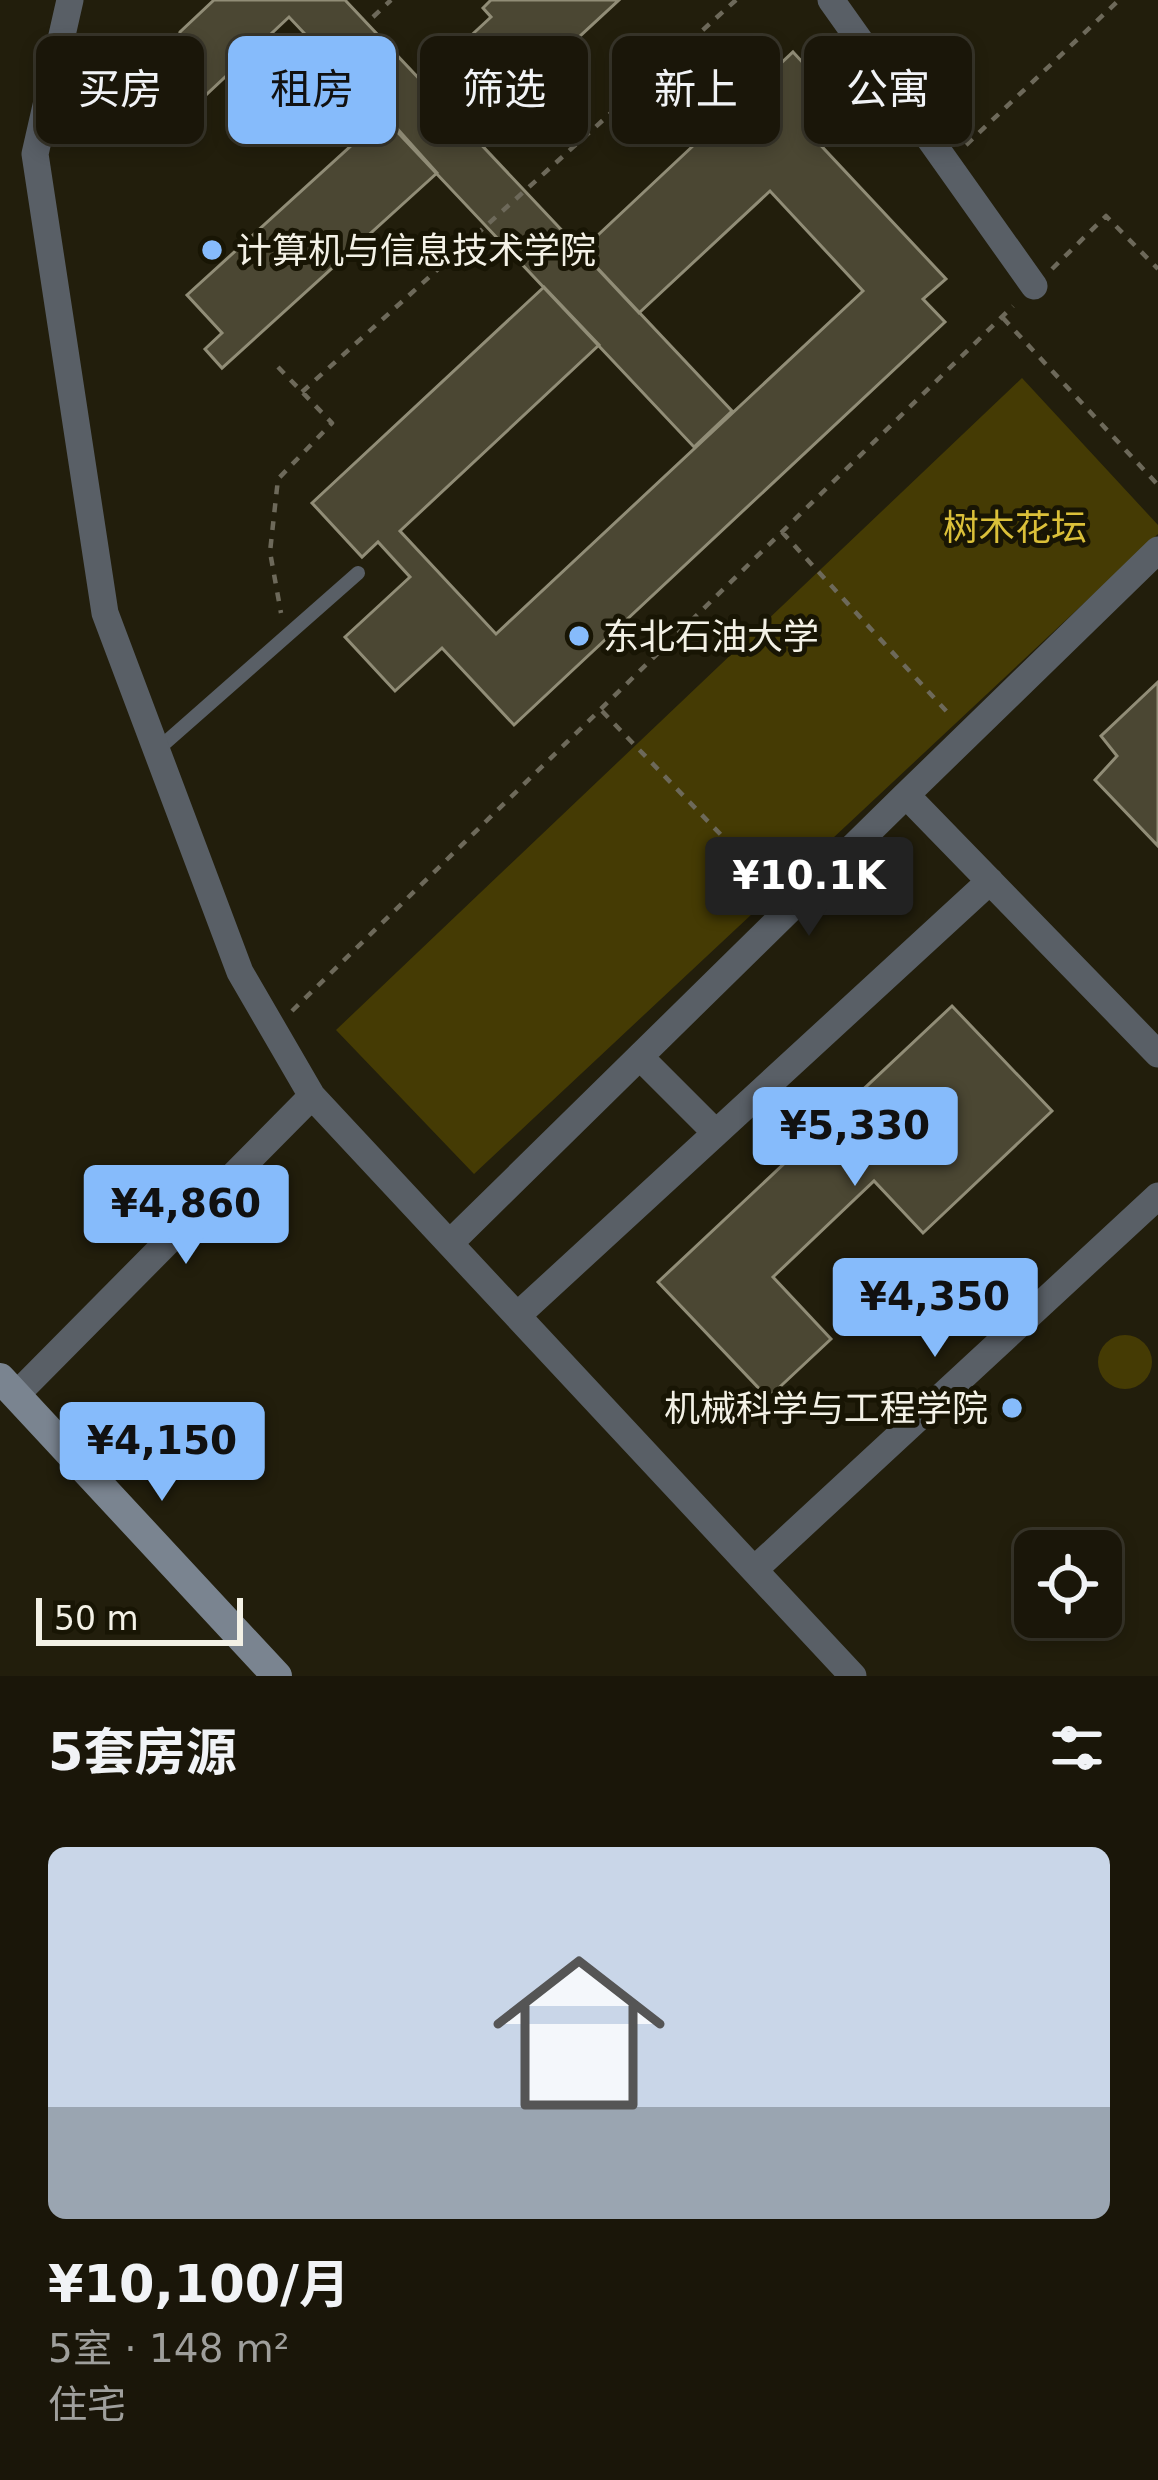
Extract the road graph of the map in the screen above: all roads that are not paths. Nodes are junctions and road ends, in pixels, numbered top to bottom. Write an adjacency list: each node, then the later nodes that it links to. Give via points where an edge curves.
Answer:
1 (70, 0): 6 (street, via 35,154 105,613)
2 (832, 0): 3 (street)
3 (1034, 286)
4 (1158, 550): 7 (street)
5 (358, 573): 6 (lane)
6 (157, 750): 11 (street, via 240,972)
7 (906, 795): 8 (street); 10 (street)
8 (990, 881): 9 (street); 12 (street)
9 (1158, 1054)
10 (641, 1058): 12 (street); 14 (street)
11 (312, 1096): 14 (street); 16 (street)
12 (716, 1133): 15 (street)
13 (1158, 1196): 17 (street)
14 (450, 1243): 15 (street)
15 (518, 1315): 17 (street)
16 (8, 1387): 18 (main road)
17 (755, 1569): 19 (street)
18 (277, 1676)
19 (853, 1676)

